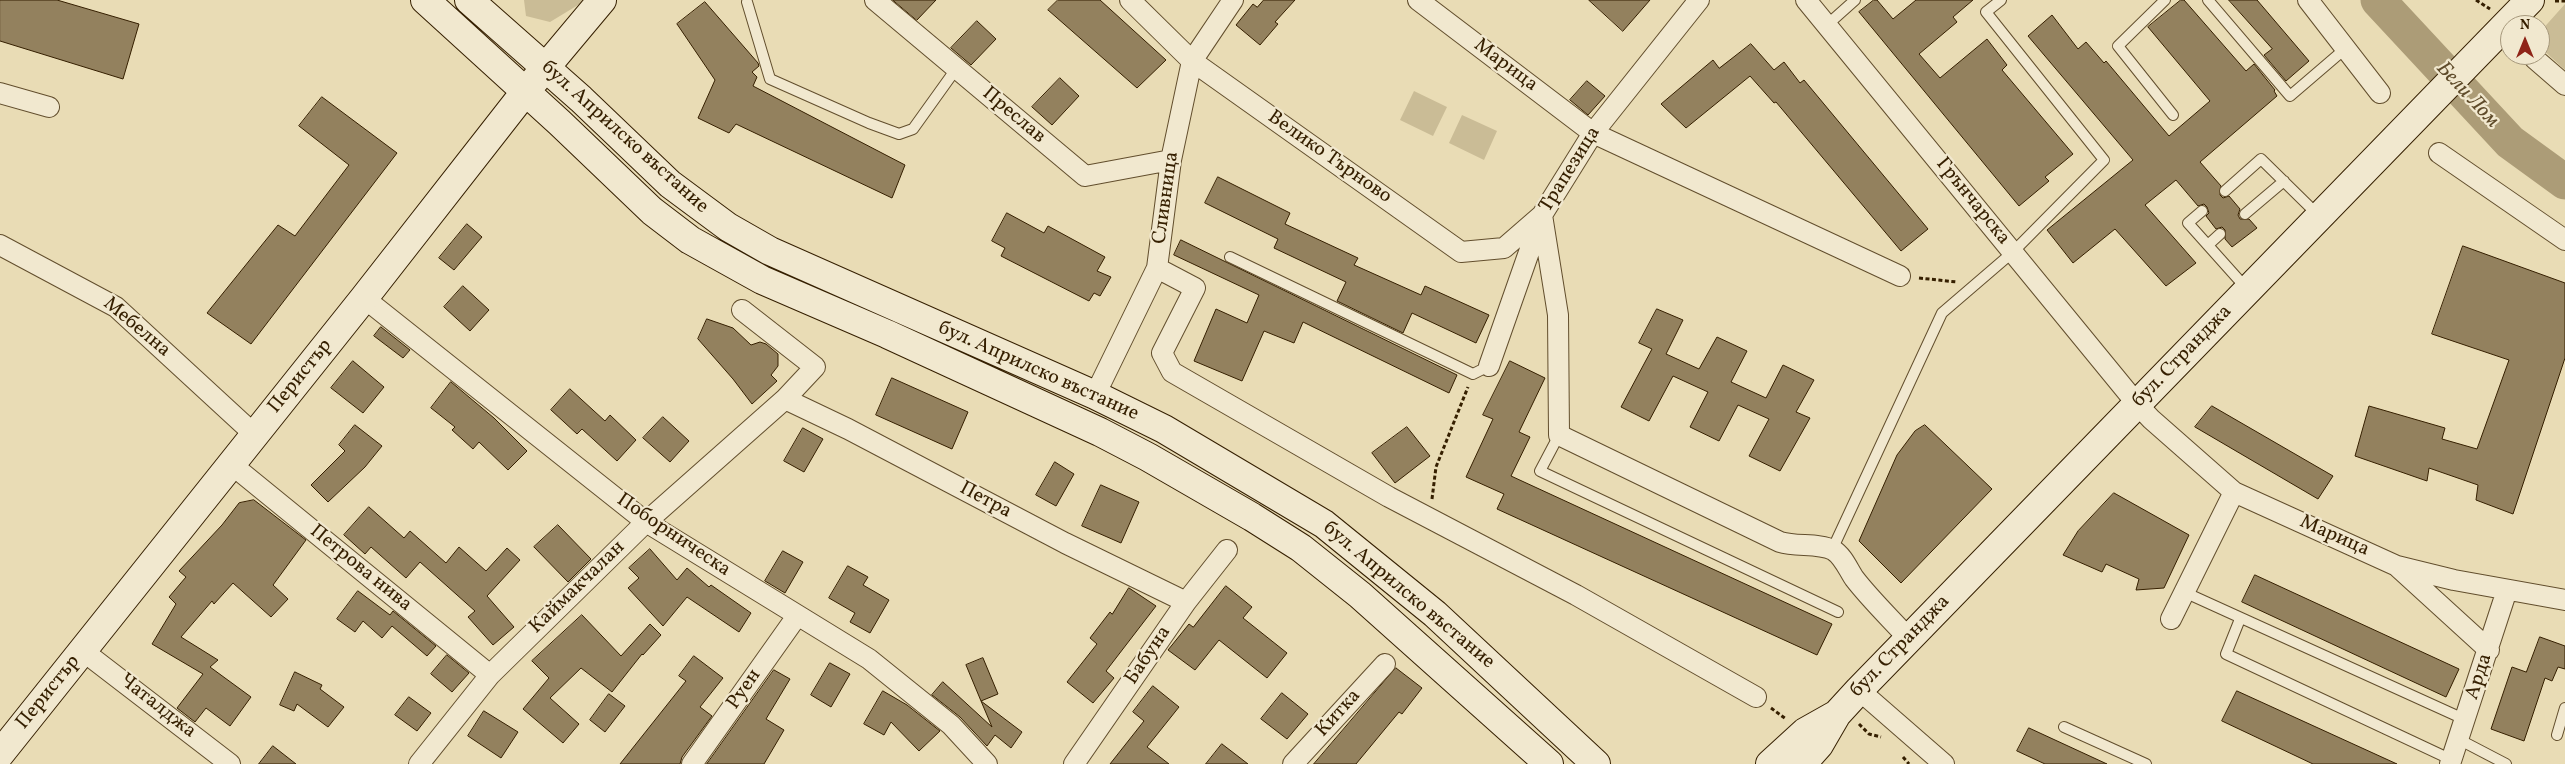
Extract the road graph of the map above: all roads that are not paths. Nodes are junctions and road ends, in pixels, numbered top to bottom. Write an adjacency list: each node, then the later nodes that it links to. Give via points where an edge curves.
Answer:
1 (425, 0): 24 (street, бул. Априлско въстание)
2 (469, 0): 21 (street, бул. Априлско въстание)
3 (602, 0): 21 (street, Перистър)
4 (874, 0): 22 (street, Преслав)
5 (1130, 0): 19 (street, Велико Търново)
6 (1233, 0): 19 (street, Сливница)
7 (1418, 0): 29 (street, Марица)
8 (1699, 0): 29 (street, Трапезица)
9 (1806, 0): 17 (street, Грънчарска)
10 (1855, 0): 17 (lane)
11 (2001, 0): 42 (lane, via 1986,12 2104,160)
12 (2164, 0): 28 (lane, via 2118,46)
13 (2208, 0): 18 (lane, via 2290,96)
14 (2308, 0): 18 (street)
15 (2543, 0): 37 (street, бул. Странджа, via 2488,43)
16 (747, 2): 22 (lane, via 770,79 869,124 899,134 913,129)
17 (1827, 25): 42 (street, Грънчарска)
18 (2346, 48): 26 (street)
19 (1192, 61): 31 (street, Сливница); 36 (street, Велико Търново, via 1461,252 1504,248)
20 (2542, 65): 23 (street)
21 (546, 68): 24 (street, Перистър); 50 (street, бул. Априлско въстание, via 670,184 728,227 770,251)
22 (956, 69): 31 (street, Преслав, via 1085,176)
23 (2565, 85)
24 (525, 92): 47 (street, Перистър); 90 (street, бул. Априлско въстание, via 652,211 724,261 1100,432 1293,543 1360,595)
25 (0, 93): 27 (street)
26 (2380, 93)
27 (49, 107)
28 (2173, 115)
29 (1593, 132): 36 (street, Трапезица); 45 (street, Марица)
30 (2439, 153): 39 (street)
31 (1171, 160): 44 (street, Сливница)
32 (2284, 181): 33 (lane, via 2261,159); 35 (lane); 37 (lane)
33 (2225, 191)
34 (2202, 211): 40 (lane, via 2188,223)
35 (2245, 214)
36 (1542, 215): 49 (street, Трапезица); 54 (street, via 1558,315)
37 (2320, 217): 46 (street, бул. Странджа)
38 (2220, 234): 40 (lane)
39 (2565, 240)
40 (2208, 244): 46 (lane)
41 (0, 245): 53 (street, Мебелна, via 116,306)
42 (2013, 252): 52 (street, Грънчарска); 59 (lane, via 1942,313)
43 (1230, 257): 49 (lane)
44 (1157, 268): 50 (street, Сливница); 75 (street, via 1195,288 1162,353 1172,372 1429,518 1576,595)
45 (1900, 276)
46 (2248, 290): 52 (street, бул. Странджа)
47 (364, 298): 53 (street, Перистър); 57 (street, Поборническа)
48 (742, 310): 51 (street, Каймакчалан, via 815,367)
49 (1481, 370)
50 (1095, 395): 91 (street, бул. Априлско въстание, via 1164,428 1324,524 1435,614)
51 (785, 399): 57 (street, Каймакчалан); 64 (street, Петра, via 848,428 1065,543)
52 (2137, 404): 56 (street, Марица); 69 (street, бул. Странджа)
53 (255, 435): 55 (street, Перистър)
54 (1559, 435): 59 (street, via 1780,542); 65 (lane, via 1540,471)
55 (231, 464): 70 (street, Перистър); 73 (street, Петрова нива)
56 (2234, 492): 60 (street, Марица); 62 (street)
57 (646, 522): 66 (street, Поборническа); 73 (street, Каймакчалан)
58 (1227, 550): 64 (street, Бабуна)
59 (1832, 550): 69 (street)
60 (2397, 566): 61 (street, Марица); 71 (street)
61 (2507, 590): 63 (street, Марица); 71 (street, Арда)
62 (2184, 592): 67 (street); 68 (lane)
63 (2565, 600)
64 (1186, 602): 89 (street, Бабуна)
65 (1838, 612)
66 (797, 616): 87 (street, Руен); 88 (street, Поборническа, via 869,659 951,725)
67 (2171, 619)
68 (2240, 619): 78 (lane); 84 (lane, via 2226,654)
69 (1909, 638): 74 (street, бул. Странджа)
70 (83, 650): 82 (street, Перистър); 85 (street, Чаталджа)
71 (2489, 650): 78 (street, Арда)
72 (1385, 664): 83 (street, Китка)
73 (490, 675): 86 (street, Каймакчалан)
74 (1859, 690): 77 (street, бул. Странджа); 94 (street)
75 (1756, 697)
76 (2565, 708): 80 (lane)
77 (1845, 716): 92 (street, бул. Странджа, via 1805,732); 93 (street, бул. Странджа)
78 (2466, 720): 81 (street, Арда)
79 (2064, 727): 95 (lane)
80 (2557, 735)
81 (2460, 740): 84 (street, Арда); 96 (lane)
82 (0, 754)
83 (1299, 762)
84 (2451, 762)
85 (230, 764)
86 (419, 764)
87 (692, 764)
88 (987, 764)
89 (1074, 764)
90 (1549, 764)
91 (1596, 764)
92 (1770, 764)
93 (1802, 764)
94 (1944, 764)
95 (2146, 764)
96 (2506, 764)

